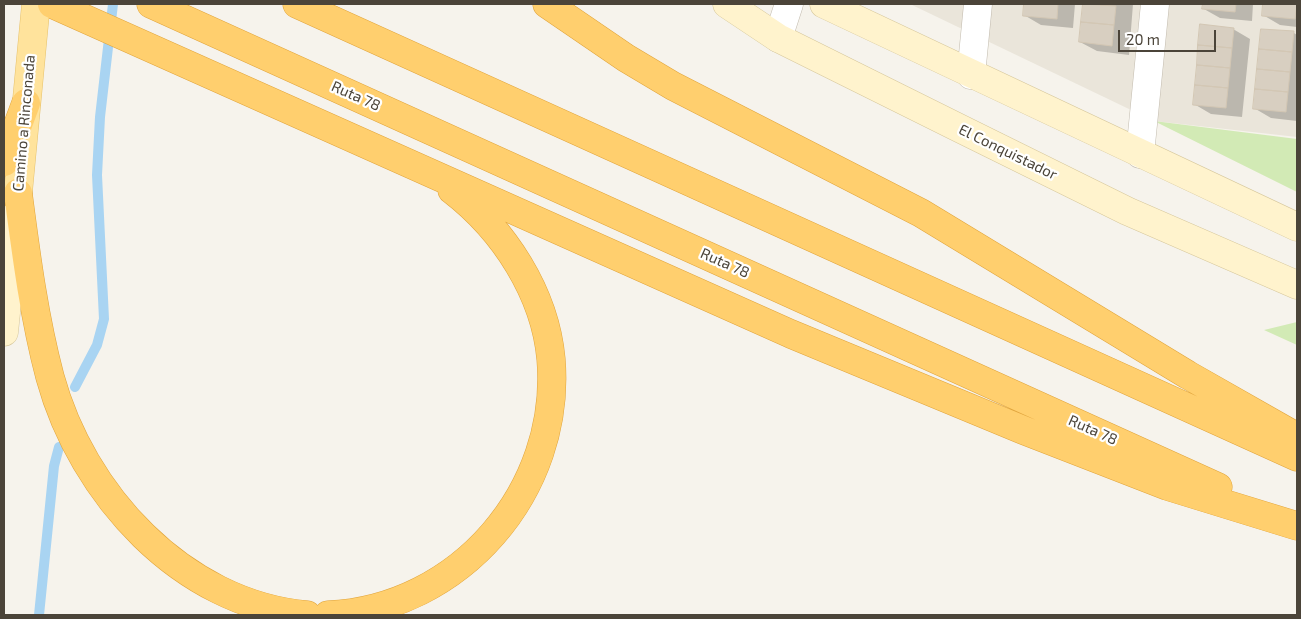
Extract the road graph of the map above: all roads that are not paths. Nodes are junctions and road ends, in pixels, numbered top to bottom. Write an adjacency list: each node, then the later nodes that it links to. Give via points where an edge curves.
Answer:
1 (36, 4): 13 (main road, Camino a Rinconada)
2 (52, 4): 16 (highway)
3 (151, 4): 23 (highway, Ruta 78)
4 (297, 4): 22 (highway)
5 (548, 4): 21 (highway, via 673,86 921,213 1172,366)
6 (727, 4): 11 (main road, El Conquistador)
7 (789, 4): 11 (street)
8 (824, 4): 12 (main road)
9 (978, 4): 12 (street)
10 (1155, 4): 14 (street)
11 (778, 38): 19 (main road, El Conquistador, via 1127,211)
12 (971, 75): 14 (main road)
13 (26, 104): 15 (highway); 17 (main road, Camino a Rinconada)
14 (1140, 154): 18 (main road)
15 (4, 162)
16 (424, 170): 23 (highway, via 915,386 1167,486); 25 (highway, via 485,221 525,275 540,311 550,358 549,412 543,442 518,503 472,556 447,577 419,593 364,612)
17 (18, 193): 20 (main road, Camino a Rinconada); 24 (highway, via 28,266 50,378 82,452 104,487 144,536 186,572 233,598 259,607)
18 (1297, 227)
19 (1297, 286)
20 (4, 332)
21 (1297, 437)
22 (1297, 457)
23 (1297, 524)
24 (307, 615)
25 (328, 615)

